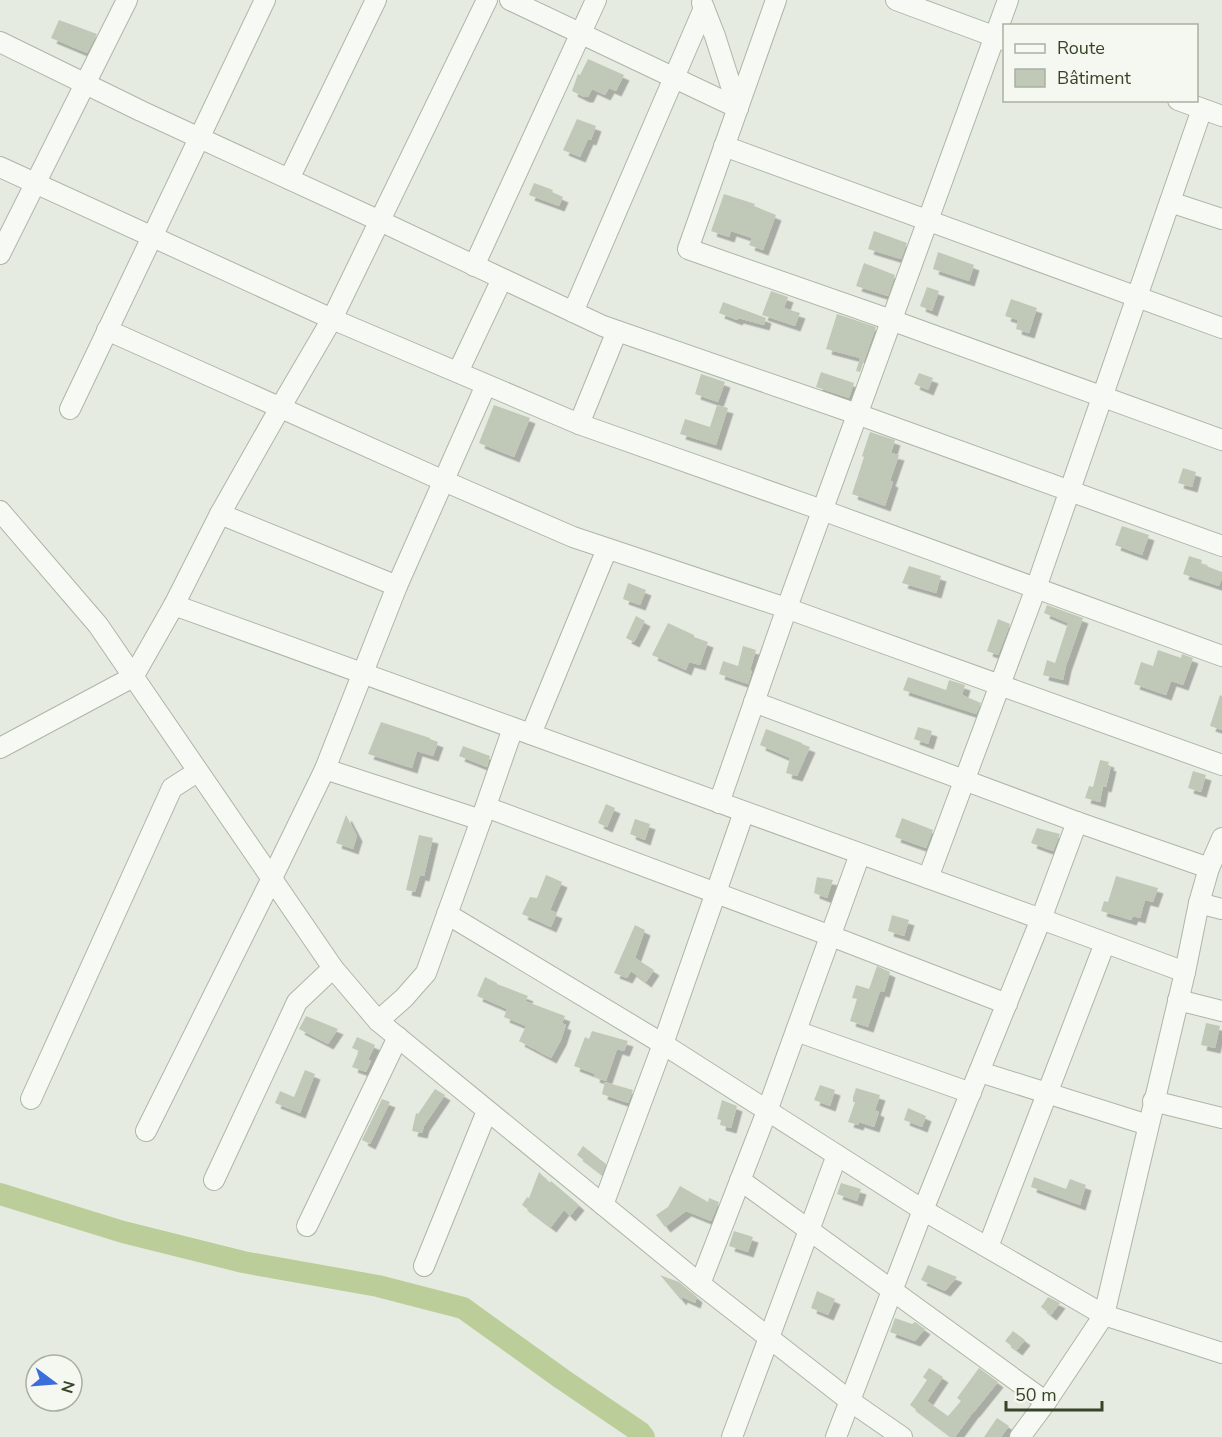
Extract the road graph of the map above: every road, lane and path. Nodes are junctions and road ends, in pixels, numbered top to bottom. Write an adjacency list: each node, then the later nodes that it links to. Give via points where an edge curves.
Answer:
1 (127, 0): 15 (street)
2 (265, 0): 20 (street)
3 (376, 0): 23 (street)
4 (487, 0): 28 (street)
5 (510, 0): 11 (street)
6 (596, 0): 11 (street)
7 (776, 0): 17 (street)
8 (896, 0): 12 (street)
9 (1008, 0): 12 (street)
10 (702, 4): 14 (street); 17 (street)
11 (581, 33): 14 (street); 31 (street)
12 (999, 38): 27 (street)
13 (0, 42): 15 (street)
14 (674, 78): 17 (street); 34 (street)
15 (85, 84): 20 (street); 24 (street)
16 (1183, 102): 18 (street)
17 (738, 108): 21 (street)
18 (1202, 109): 19 (street); 25 (street)
19 (1222, 116)
20 (200, 138): 23 (street); 29 (street)
21 (724, 146): 27 (street); 36 (street, via 688,249)
22 (0, 167): 24 (street)
23 (289, 179): 28 (street)
24 (36, 183): 29 (street); 30 (street)
25 (1170, 202): 26 (street); 33 (street)
26 (1222, 219)
27 (927, 220): 33 (street); 36 (street)
28 (380, 221): 31 (street); 35 (street)
29 (152, 236): 35 (street); 38 (street)
30 (0, 254)
31 (474, 266): 32 (street)
32 (502, 279): 34 (street); 40 (street)
33 (1137, 297): 37 (street); 42 (street)
34 (573, 312): 39 (street)
35 (332, 319): 40 (street); 43 (street)
36 (891, 320): 42 (street); 45 (street)
37 (1222, 328)
38 (107, 330): 43 (street); 44 (street)
39 (617, 331): 45 (street); 46 (street)
40 (458, 372): 41 (street)
41 (486, 385): 46 (street); 48 (street)
42 (1102, 397): 47 (street); 49 (street)
43 (280, 408): 48 (street); 52 (street)
44 (70, 409)
45 (857, 414): 49 (street); 50 (street)
46 (579, 424): 50 (street)
47 (1222, 441)
48 (444, 481): 54 (street); 55 (street)
49 (1070, 490): 53 (street); 56 (street)
50 (822, 510): 56 (street); 58 (street)
51 (0, 511): 61 (street, via 98,625)
52 (220, 514): 55 (street); 57 (street)
53 (1222, 546)
54 (607, 549): 58 (street); 65 (street)
55 (396, 586): 60 (street)
56 (1036, 588): 59 (street); 62 (street)
57 (174, 604): 60 (street); 61 (street)
58 (786, 608): 62 (street); 63 (street)
59 (1222, 656)
60 (363, 673): 64 (street); 68 (street)
61 (134, 677): 66 (street); 69 (street)
62 (1000, 685): 67 (street); 70 (street)
63 (754, 702): 70 (street); 71 (street)
64 (513, 728): 65 (street); 73 (street)
65 (531, 734): 71 (street)
66 (0, 748)
67 (1222, 765)
68 (324, 770): 73 (street); 79 (street)
69 (197, 772): 79 (street); 99 (street, via 172,788)
70 (965, 780): 74 (street); 78 (street)
71 (719, 802): 72 (street)
72 (744, 812): 76 (street); 80 (street)
73 (483, 814): 80 (street); 83 (street)
74 (1077, 822): 77 (street); 84 (street)
75 (1222, 838): 77 (street)
76 (860, 854): 78 (street); 85 (street)
77 (1209, 868): 81 (street)
78 (928, 878): 84 (street)
79 (272, 880): 87 (street); 105 (street)
80 (715, 893): 85 (street); 95 (street)
81 (1199, 903): 82 (street); 88 (street)
82 (1222, 909)
83 (447, 914): 92 (street, via 426,973); 95 (street)
84 (1041, 919): 86 (street); 90 (street)
85 (831, 936): 90 (street); 93 (street)
86 (1105, 943): 88 (street); 98 (street)
87 (333, 968): 92 (street); 107 (street, via 297,1002)
88 (1185, 972): 89 (street)
89 (1178, 1000): 91 (street); 100 (street)
90 (1007, 1004): 96 (street)
91 (1222, 1011)
92 (378, 1021): 94 (street)
93 (796, 1031): 97 (street); 102 (street)
94 (398, 1037): 101 (street); 111 (street)
95 (663, 1044): 102 (street); 109 (street)
96 (980, 1072): 97 (street); 98 (street)
97 (971, 1093): 110 (street)
98 (1047, 1093): 104 (street); 113 (street)
99 (30, 1099)
100 (1153, 1101): 103 (street); 104 (street)
101 (487, 1111): 109 (street); 114 (street)
102 (766, 1111): 106 (street); 108 (street)
103 (1222, 1118)
104 (1148, 1125): 117 (street)
105 (146, 1131)
106 (837, 1155): 110 (street); 112 (street)
107 (214, 1180)
108 (740, 1180): 112 (street); 115 (street)
109 (603, 1205): 115 (street)
110 (923, 1210): 113 (street); 116 (street)
111 (307, 1226)
112 (809, 1230): 116 (street); 118 (street)
113 (988, 1247): 117 (street)
114 (424, 1266)
115 (700, 1284): 118 (street)
116 (892, 1290): 120 (street); 121 (street)
117 (1104, 1315): 119 (street); 121 (street)
118 (769, 1338): 120 (street); 122 (street)
119 (1222, 1353)
120 (850, 1401): 123 (street); 124 (street)
121 (1047, 1402): 125 (street)
122 (732, 1437)
123 (836, 1437)
124 (902, 1437)
125 (1020, 1437)

